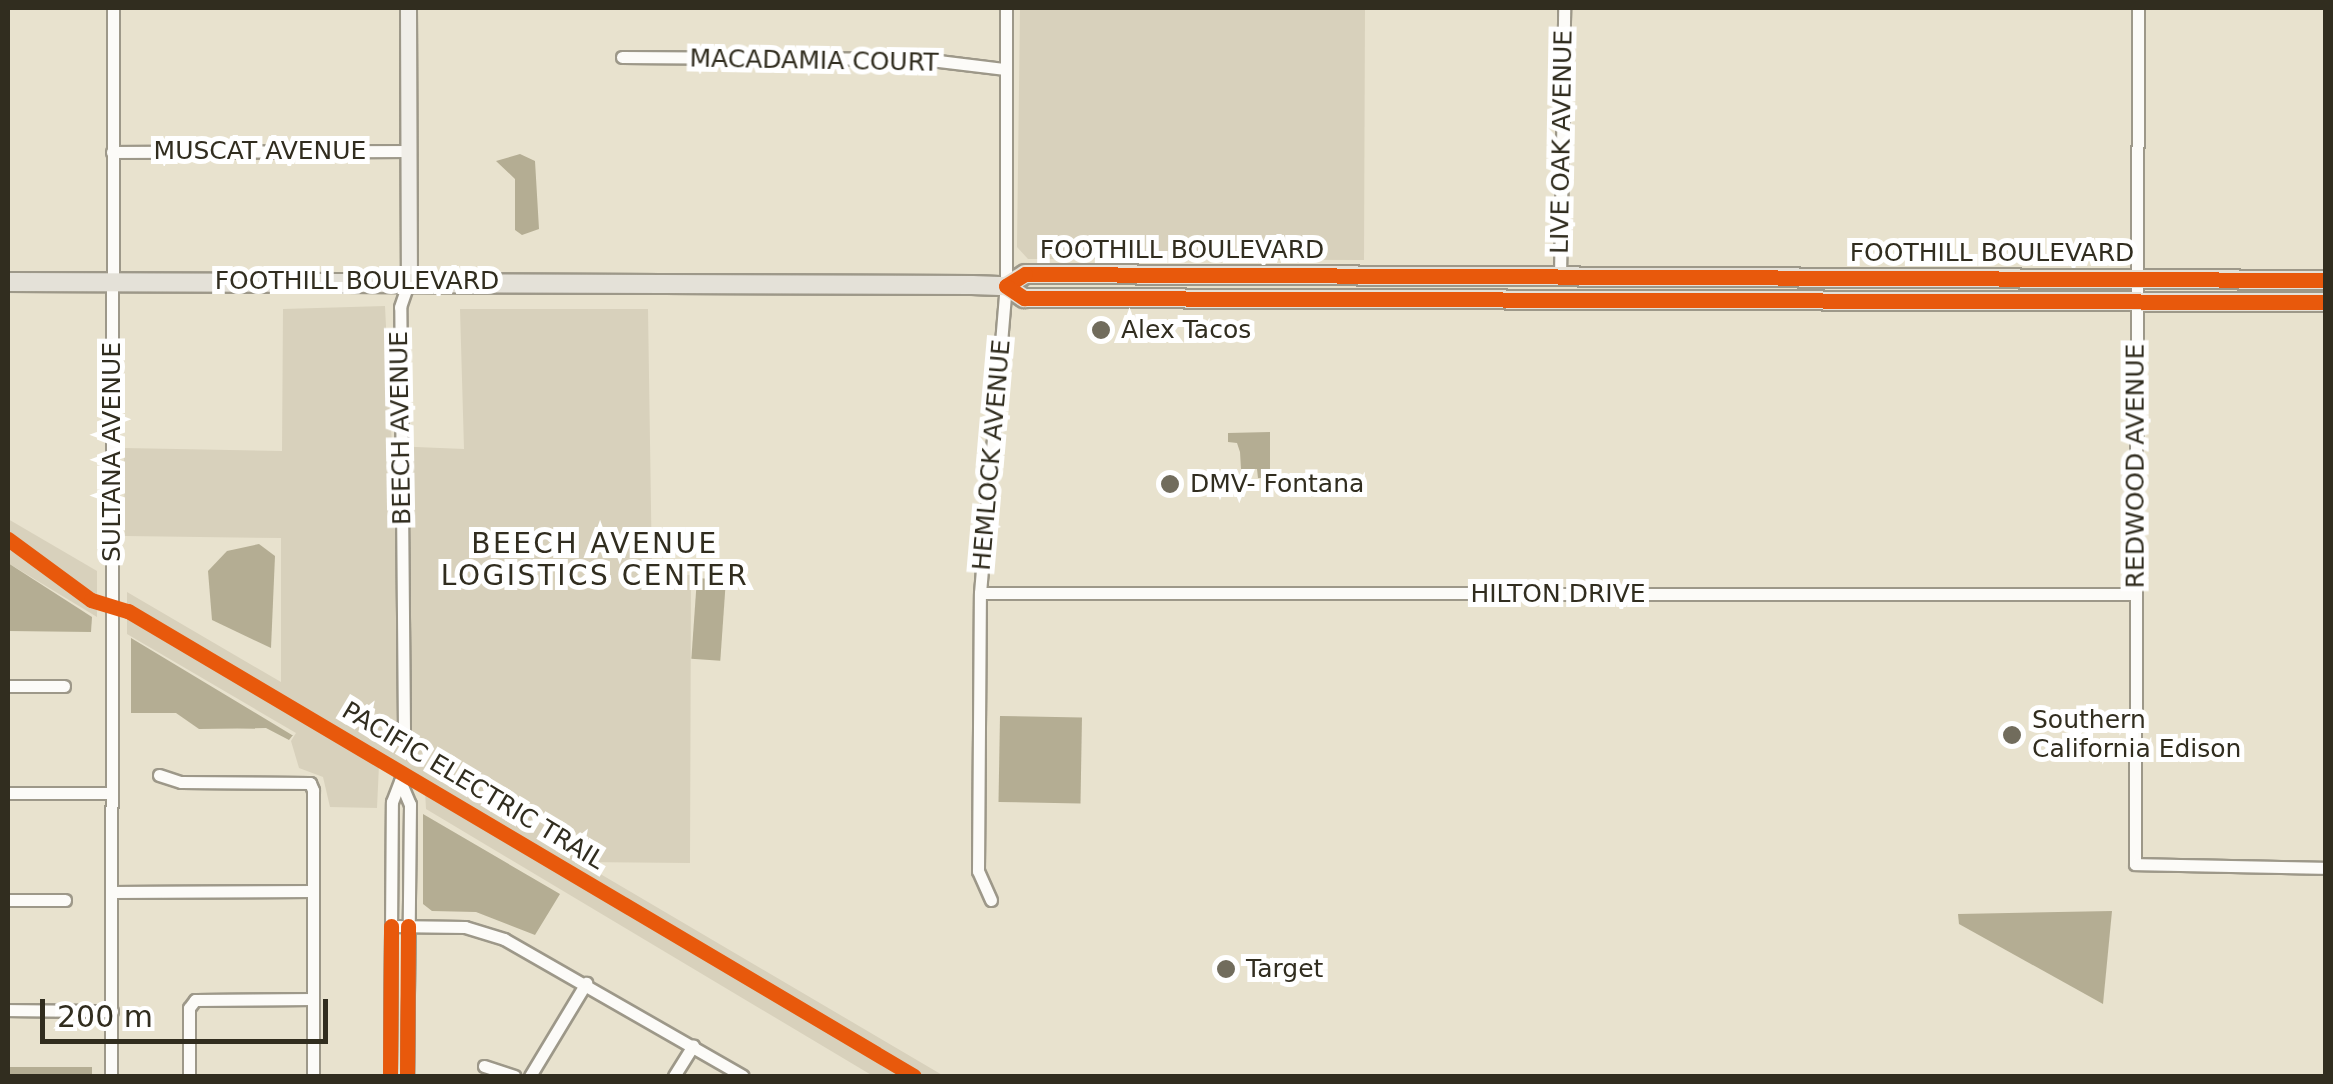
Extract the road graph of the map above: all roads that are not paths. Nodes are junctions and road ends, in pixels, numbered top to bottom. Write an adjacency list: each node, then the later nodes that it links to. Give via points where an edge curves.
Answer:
1 (113, 8): 9 (street, SULTANA AVENUE)
2 (408, 8): 8 (main road, BEECH AVENUE)
3 (1006, 8): 7 (street, HEMLOCK AVENUE)
4 (1564, 8): 10 (street, LIVE OAK AVENUE)
5 (2138, 8): 11 (street, REDWOOD AVENUE)
6 (622, 58): 7 (street, MACADAMIA COURT, via 922,59)
7 (1006, 68): 16 (street, HEMLOCK AVENUE)
8 (408, 151): 9 (street, MUSCAT AVENUE); 13 (main road, BEECH AVENUE)
9 (112, 152): 15 (street, SULTANA AVENUE)
10 (1560, 277): 11 (main road, FOOTHILL BOULEVARD); 16 (main road, FOOTHILL BOULEVARD, via 1025,274)
11 (2137, 278): 12 (main road, FOOTHILL BOULEVARD); 17 (street, REDWOOD AVENUE)
12 (2326, 280)
13 (409, 281): 15 (main road, FOOTHILL BOULEVARD); 16 (main road, FOOTHILL BOULEVARD); 23 (street, BEECH AVENUE, via 400,307)
14 (8, 282): 15 (main road, FOOTHILL BOULEVARD)
15 (112, 282): 26 (street, SULTANA AVENUE)
16 (1006, 286): 17 (main road, FOOTHILL BOULEVARD, via 1024,298); 19 (street, HEMLOCK AVENUE)
17 (2137, 300): 18 (main road, FOOTHILL BOULEVARD); 20 (street, REDWOOD AVENUE)
18 (2326, 302)
19 (980, 593): 20 (street, HILTON DRIVE); 32 (street, HEMLOCK AVENUE, via 978,871)
20 (2136, 594): 27 (street, REDWOOD AVENUE, via 2135,864)
21 (8, 686): 22 (street)
22 (64, 686)
23 (404, 730)
24 (159, 775): 28 (street, via 181,782 310,783)
25 (8, 793): 26 (street)
26 (111, 793): 29 (street, SULTANA AVENUE)
27 (2326, 868)
28 (313, 891): 29 (street); 36 (street)
29 (111, 892): 38 (street, SULTANA AVENUE)
30 (8, 900): 31 (street)
31 (65, 900)
32 (991, 900)
33 (390, 926): 34 (street); 34 (street, via 392,802 400,781 410,804); 44 (street)
34 (408, 926): 35 (street, via 487,932); 45 (street)
35 (586, 983): 39 (street); 47 (street)
36 (313, 1000): 42 (street, via 195,1000 189,1008); 43 (street)
37 (8, 1010): 38 (street)
38 (112, 1010): 41 (street, SULTANA AVENUE)
39 (693, 1046): 48 (street); 49 (street)
40 (484, 1066): 46 (street)
41 (111, 1076)
42 (188, 1076)
43 (313, 1076)
44 (390, 1076)
45 (407, 1076)
46 (514, 1076)
47 (530, 1076)
48 (674, 1076)
49 (744, 1076)

